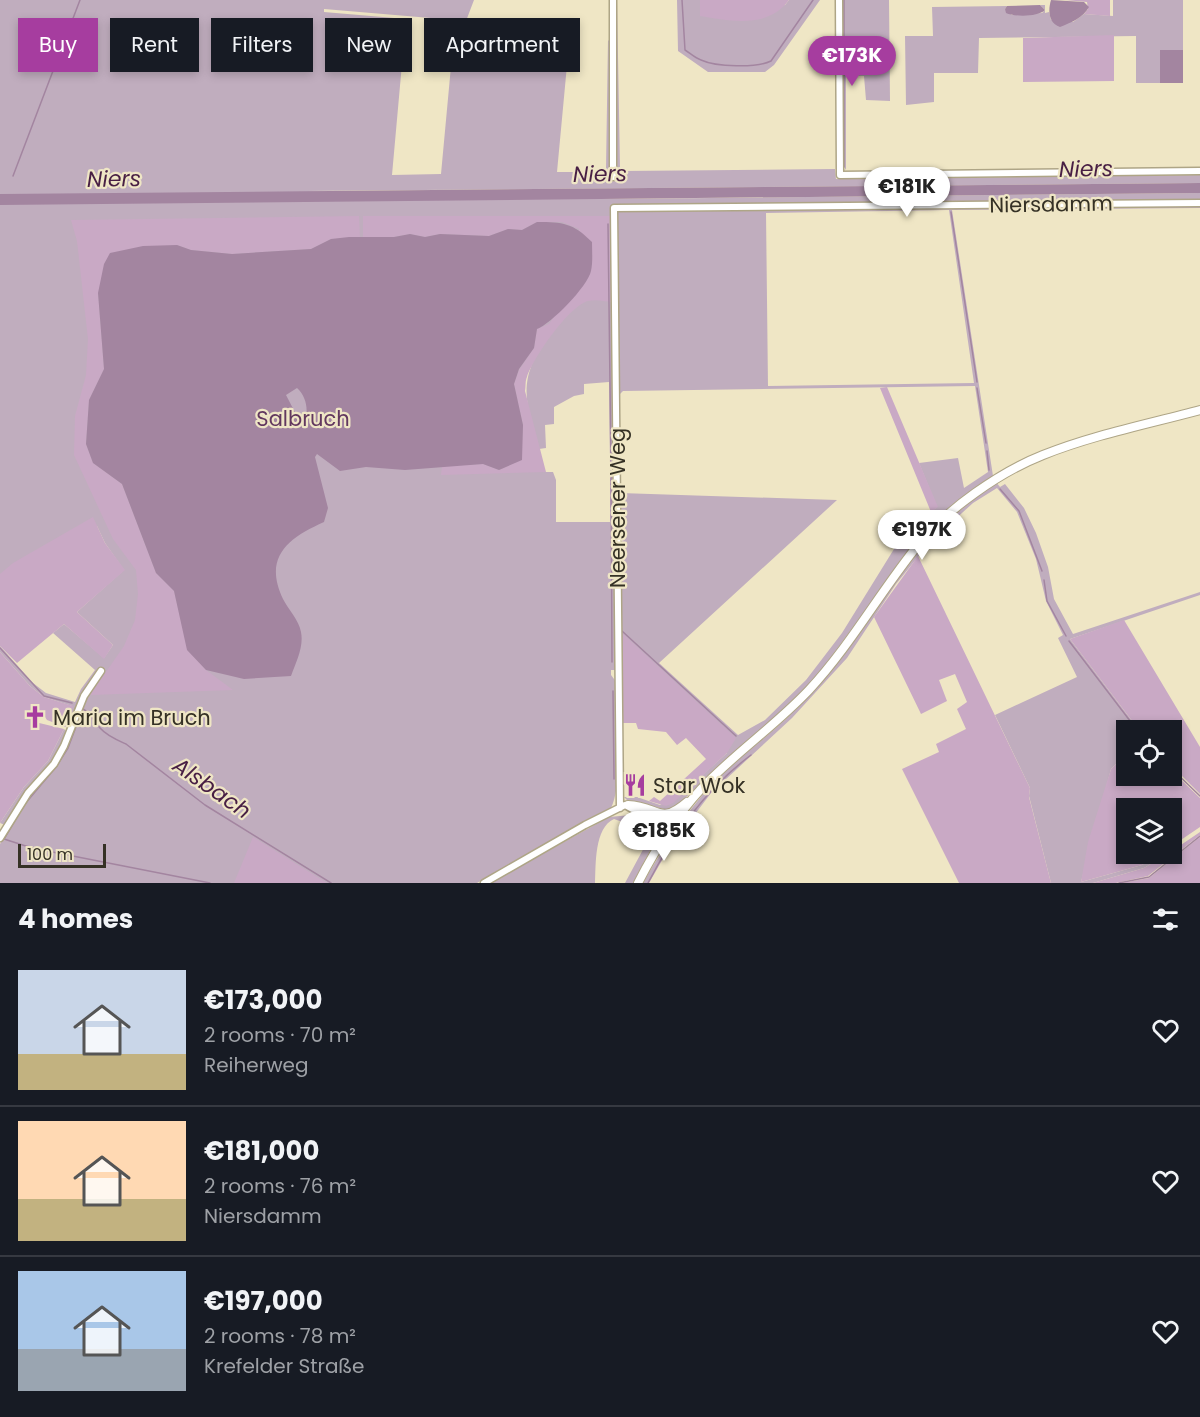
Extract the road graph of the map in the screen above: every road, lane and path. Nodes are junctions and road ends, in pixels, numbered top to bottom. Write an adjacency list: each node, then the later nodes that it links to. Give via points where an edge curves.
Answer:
1 (613, 0): 4 (street)
2 (839, 0): 3 (street, via 840,175)
3 (1200, 171)
4 (613, 177)
5 (1200, 203): 6 (street, Niersdamm)
6 (614, 208): 10 (street, Neersener Weg)
7 (1200, 410): 9 (main road, via 1041,456 999,478 956,508 920,543 830,667 782,718)
8 (101, 671): 12 (street, via 84,696 54,764 28,793)
9 (701, 789): 10 (main road, via 669,815 643,806); 11 (main road)
10 (624, 806): 11 (street); 13 (street)
11 (670, 830): 14 (main road)
12 (0, 838)
13 (484, 883)
14 (638, 883)

